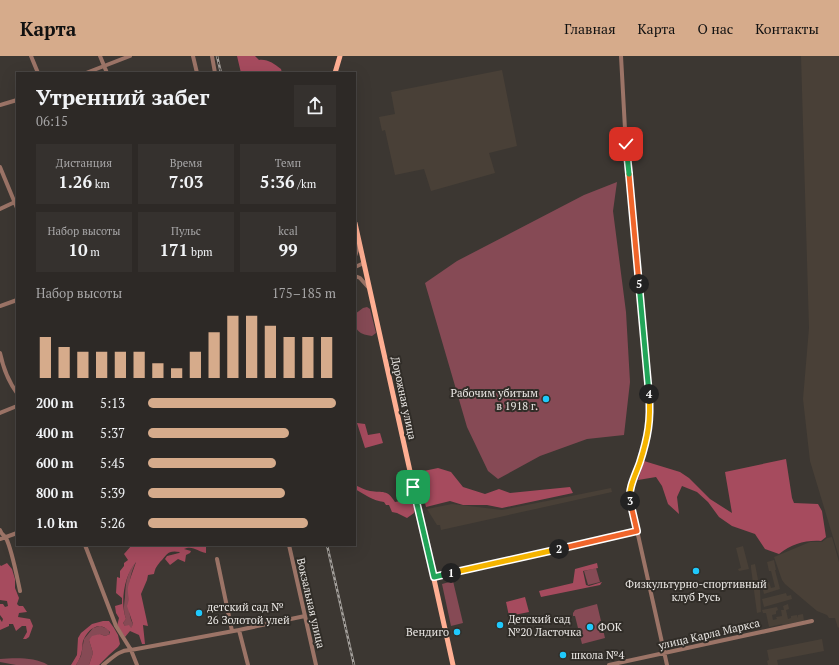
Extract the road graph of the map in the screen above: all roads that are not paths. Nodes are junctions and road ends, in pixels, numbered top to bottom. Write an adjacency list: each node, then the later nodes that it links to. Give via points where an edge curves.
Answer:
1 (31, 56): 9 (street)
2 (100, 56): 8 (street)
3 (130, 56): 8 (street)
4 (193, 56): 12 (street)
5 (212, 56): 13 (street)
6 (340, 56): 14 (main road)
7 (620, 56): 34 (street, via 650,406 647,436 630,491)
8 (104, 66): 10 (street); 11 (street)
9 (38, 72)
10 (89, 72)
11 (107, 72)
12 (197, 72)
13 (215, 72)
14 (336, 72)
15 (16, 100): 16 (street)
16 (0, 105)
17 (0, 167): 18 (street)
18 (16, 201): 19 (street)
19 (0, 209)
20 (356, 227): 21 (main road, Дорожная улица)
21 (360, 245): 22 (street); 23 (main road, Дорожная улица)
22 (356, 254)
23 (364, 263): 24 (street); 26 (main road, Дорожная улица)
24 (356, 267)
25 (356, 277): 26 (street)
26 (370, 289): 41 (main road, Дорожная улица)
27 (16, 300): 28 (street)
28 (0, 306)
29 (0, 353): 30 (street, via 11,386)
30 (16, 392)
31 (16, 406): 32 (street)
32 (0, 413)
33 (0, 530): 36 (street)
34 (637, 531): 41 (street); 48 (street)
35 (16, 533): 36 (street)
36 (5, 537): 37 (street); 42 (street)
37 (0, 539)
38 (85, 546): 47 (street, via 116,626)
39 (289, 546): 43 (street, Вокзальная улица)
40 (217, 559): 46 (street)
41 (434, 577): 53 (main road, Дорожная улица)
42 (20, 591)
43 (305, 616): 45 (street); 52 (street, Вокзальная улица)
44 (812, 621): 48 (street, улица Карла Маркса)
45 (239, 630): 46 (street); 51 (street)
46 (232, 631): 47 (street)
47 (130, 650): 49 (street, via 126,649 114,655); 50 (street)
48 (664, 653): 54 (street, улица Карла Маркса); 55 (street)
49 (103, 665)
50 (137, 665)
51 (248, 665)
52 (316, 665)
53 (453, 665)
54 (609, 665)
55 (666, 665)

